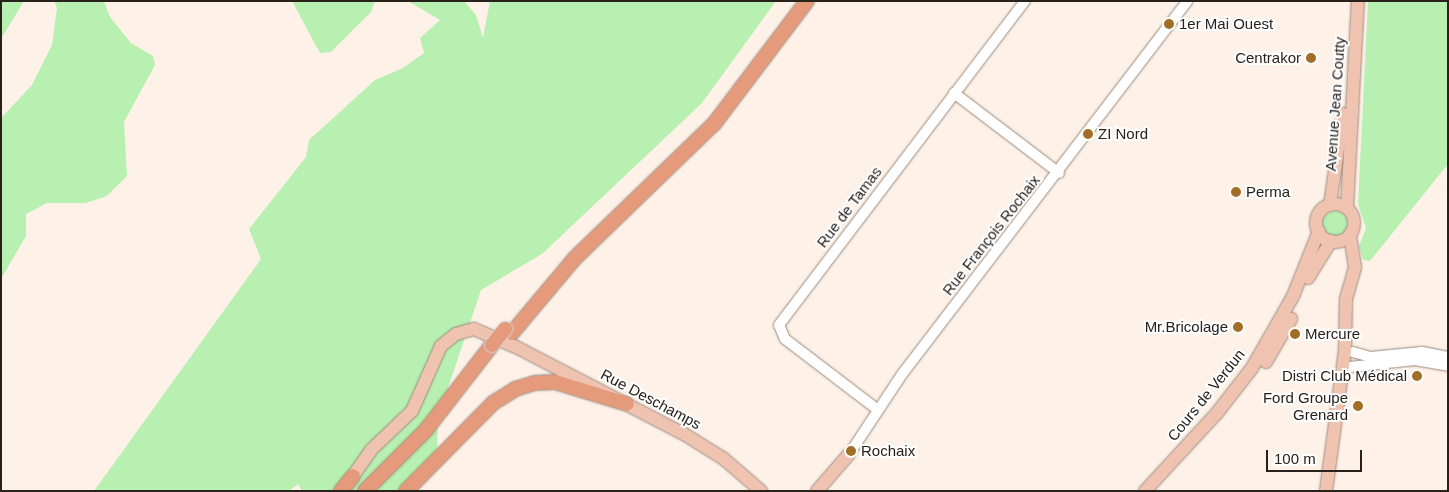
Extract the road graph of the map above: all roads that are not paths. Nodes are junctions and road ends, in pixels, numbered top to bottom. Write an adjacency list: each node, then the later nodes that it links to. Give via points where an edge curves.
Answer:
1 (796, 1): 17 (highway, via 704,122 560,261)
2 (807, 1): 17 (highway, via 714,124 575,258)
3 (1024, 1): 7 (street, Rue de Tamas)
4 (1187, 1): 8 (street, Rue François Rochaix)
5 (1349, 1): 9 (main road, Avenue Jean Coutty, via 1342,127)
6 (1358, 1): 10 (main road, Avenue Jean Coutty)
7 (954, 93): 8 (street); 29 (street, Rue de Tamas, via 780,321 778,330 785,339)
8 (1059, 173): 29 (street, Rue François Rochaix, via 903,373)
9 (1330, 205): 10 (main road); 11 (main road, via 1318,215)
10 (1347, 208): 12 (main road, via 1354,222)
11 (1319, 231): 13 (main road); 30 (main road, Cours de Verdun, via 1293,296 1252,368 1252,377)
12 (1350, 234): 13 (main road); 14 (main road)
13 (1334, 241): 14 (main road); 30 (main road, Cours de Verdun, via 1320,254 1278,344 1249,387)
14 (1354, 263): 15 (main road)
15 (1349, 288): 16 (main road); 19 (main road)
16 (1347, 327): 26 (main road); 27 (main road)
17 (508, 331): 18 (highway)
18 (496, 347): 37 (highway, via 426,430); 38 (highway, via 430,440)
19 (1353, 352): 20 (street, via 1375,357); 26 (main road)
20 (1407, 352): 21 (street, via 1432,352); 24 (street, via 1405,357)
21 (1448, 357)
22 (1432, 361): 23 (street); 24 (street); 25 (street)
23 (1448, 361)
24 (1388, 363): 26 (street)
25 (1448, 366)
26 (1350, 367): 27 (main road)
27 (1338, 401): 46 (main road)
28 (627, 404): 31 (main road, Rue Deschamps); 35 (main road, Rue Deschamps, via 486,332 463,331 441,346 412,411 371,450); 39 (highway, via 555,382 515,389 493,403)
29 (878, 410): 33 (street, Rue François Rochaix)
30 (1215, 422): 32 (main road, Cours de Verdun); 34 (main road, Cours de Verdun)
31 (684, 434): 40 (main road, Rue Deschamps, via 724,459); 41 (main road, via 737,463)
32 (1188, 444): 34 (main road); 44 (main road, Cours de Verdun)
33 (849, 454): 42 (main road); 43 (street, Rue François Rochaix)
34 (1170, 474): 45 (main road, Cours de Verdun)
35 (353, 476): 36 (highway)
36 (342, 491)
37 (365, 491)
38 (378, 491)
39 (406, 491)
40 (761, 491)
41 (771, 491)
42 (817, 491)
43 (824, 491)
44 (1145, 491)
45 (1155, 491)
46 (1326, 491)

